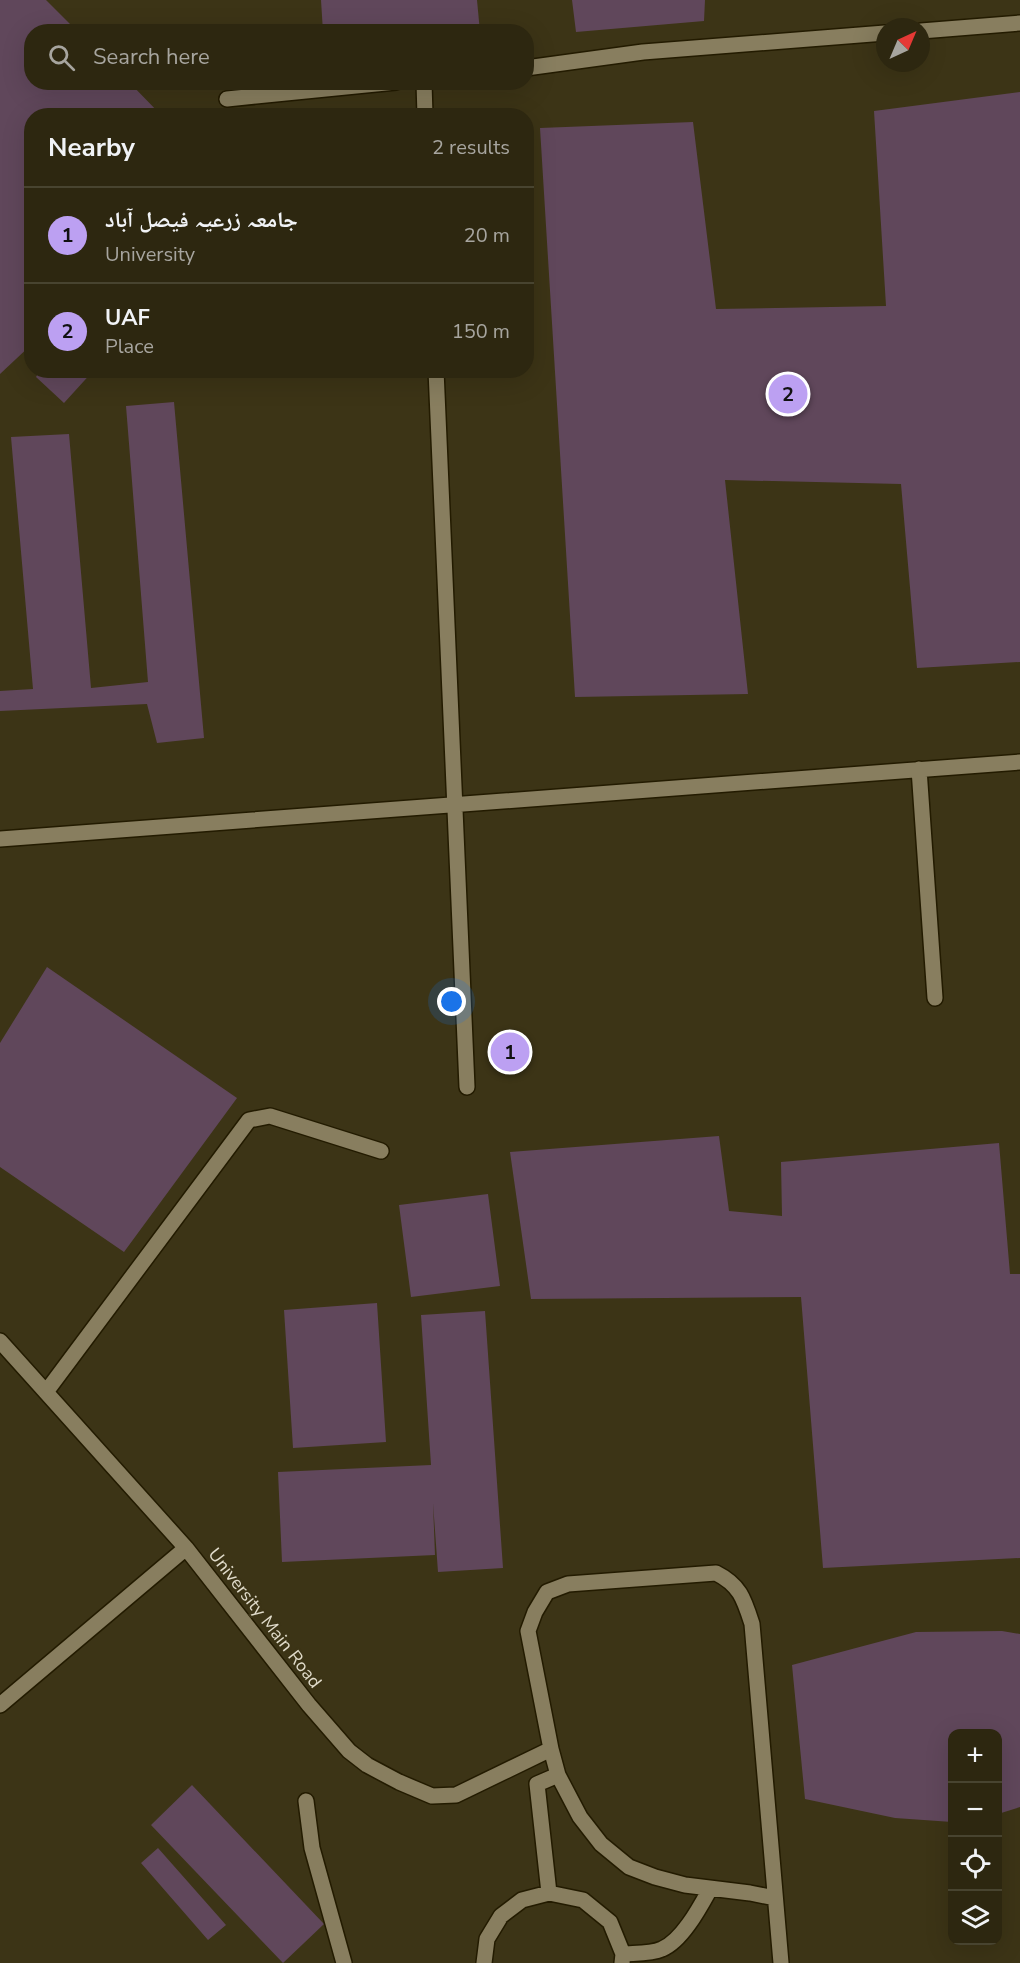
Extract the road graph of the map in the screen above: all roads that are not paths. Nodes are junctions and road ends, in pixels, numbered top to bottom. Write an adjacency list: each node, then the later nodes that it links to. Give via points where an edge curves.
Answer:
1 (1020, 23): 2 (street)
2 (930, 29)
3 (876, 34): 4 (street, via 643,52)
4 (534, 67)
5 (316, 90): 7 (street)
6 (424, 90): 8 (street)
7 (227, 99)
8 (425, 108)
9 (436, 378): 12 (street)
10 (1020, 762): 11 (street)
11 (919, 770): 12 (street); 14 (street)
12 (454, 805): 13 (street); 15 (street)
13 (0, 839)
14 (934, 998)
15 (467, 1087)
16 (381, 1151): 18 (street, via 270,1116 249,1120)
17 (0, 1341): 18 (street, University Main Road)
18 (46, 1392): 19 (street, University Main Road)
19 (186, 1548): 20 (street); 21 (street, University Main Road, via 309,1705 349,1751 367,1765 432,1796 456,1795)
20 (0, 1705)
21 (552, 1749): 22 (street); 26 (street, via 528,1631 547,1592 568,1584 716,1573 729,1579 744,1598 752,1623)
22 (558, 1775): 24 (street, via 580,1817 601,1844 629,1867); 25 (street, via 537,1784)
23 (306, 1801): 28 (street, via 312,1848)
24 (710, 1889): 26 (street); 27 (street, via 697,1913 663,1949)
25 (549, 1893): 27 (street, via 583,1900 610,1922); 29 (street, via 522,1900 501,1916 487,1940)
26 (775, 1898): 30 (street)
27 (623, 1959)
28 (344, 1963)
29 (484, 1963)
30 (781, 1963)

